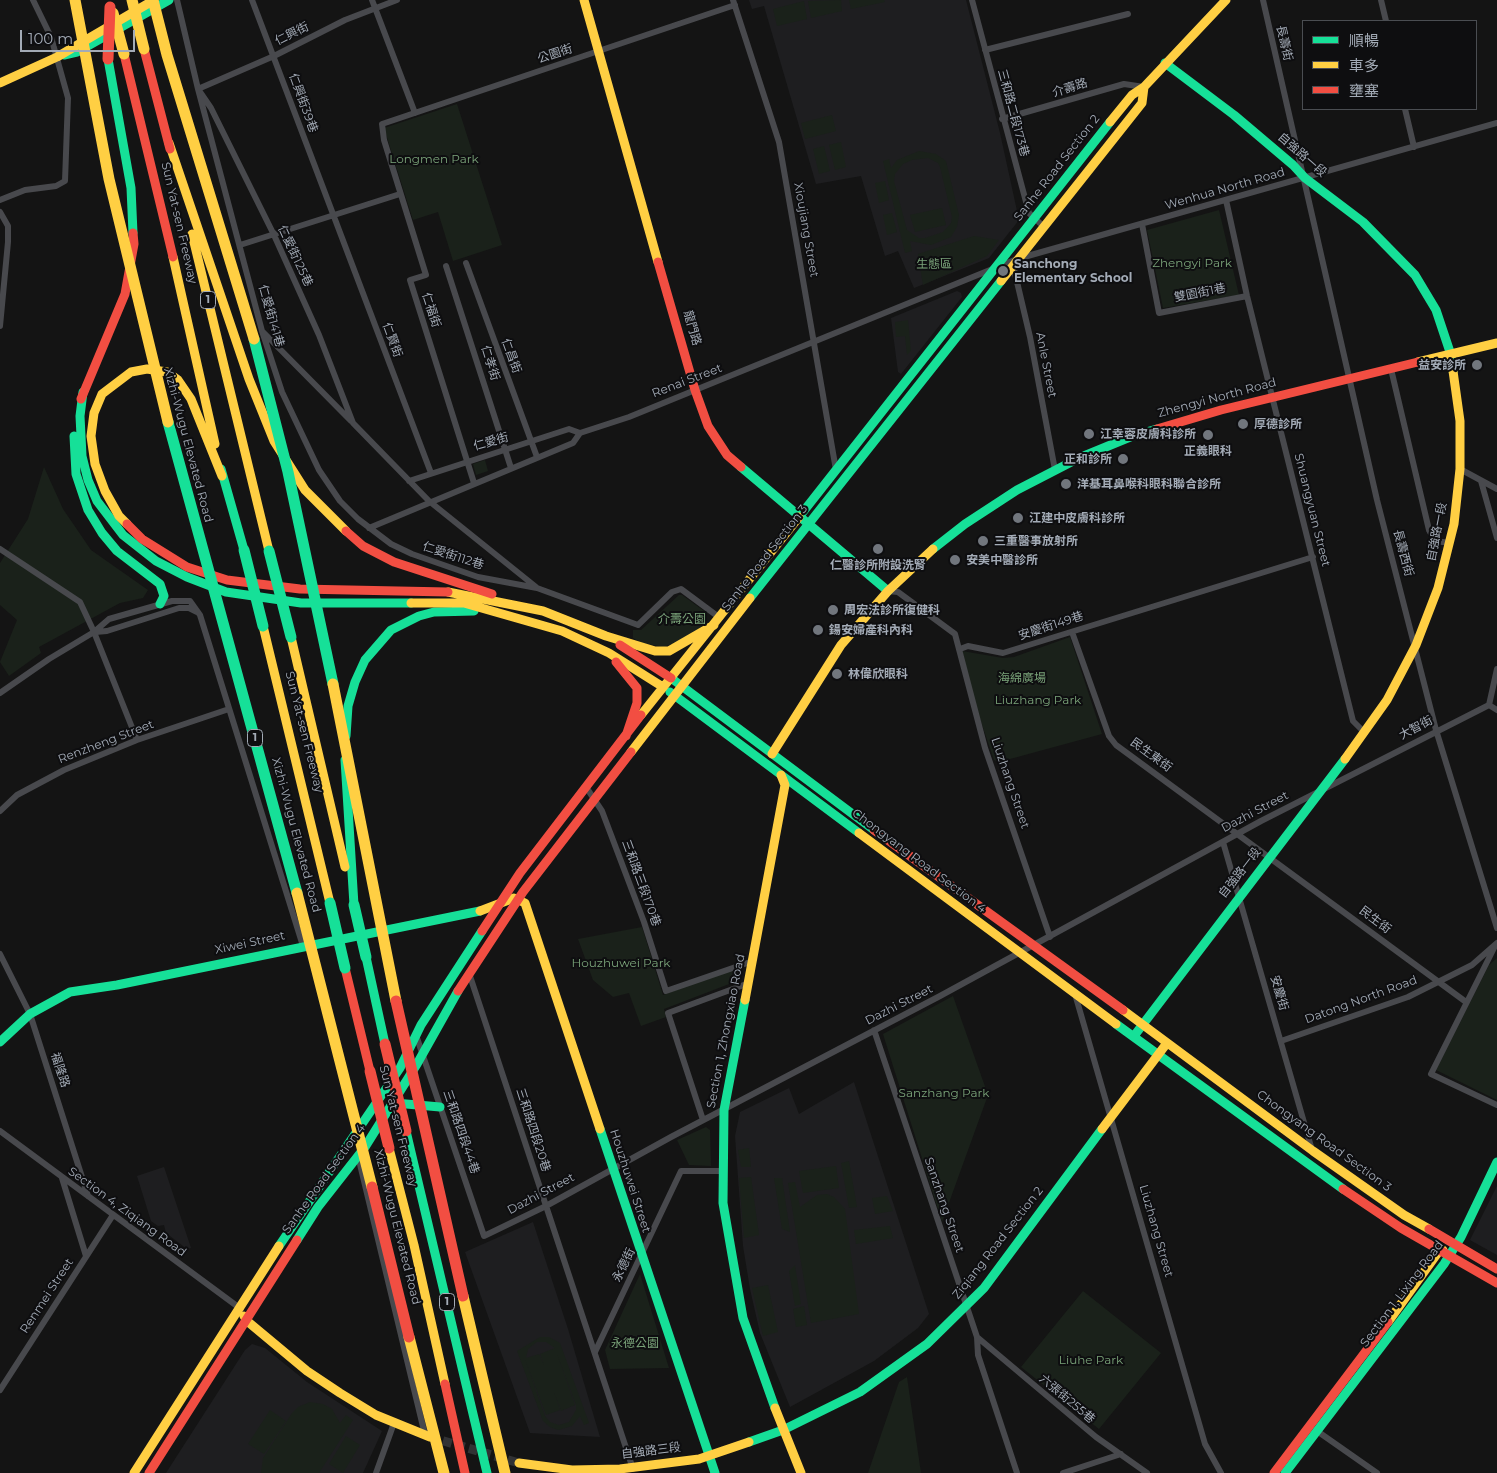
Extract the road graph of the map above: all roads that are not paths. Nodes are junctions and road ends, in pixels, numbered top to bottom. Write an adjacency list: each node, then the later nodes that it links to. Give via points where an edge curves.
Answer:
1 (33, 0): 23 (street)
2 (75, 0): 184 (main road, Xizhi-Wugu Elevated Road / 1, bridge, via 109,179 144,330 282,832)
3 (132, 0): 33 (main road, Sun Yat-sen Freeway / 1, bridge)
4 (154, 0): 23 (main road); 187 (main road, 1, bridge, via 167,55 259,355 286,463 416,1098)
5 (169, 0): 23 (main road, via 77,52)
6 (177, 0): 27 (street, 仁愛街125巷)
7 (252, 0): 22 (street, 仁興街39巷)
8 (372, 0): 17 (street)
9 (397, 0): 17 (street, 仁興街)
10 (584, 0): 21 (main road, 龍門路)
11 (972, 0): 20 (street, 三和路二段173巷)
12 (1226, 0): 24 (main road, Sanhe Road Section 2)
13 (1263, 0): 35 (street, 長壽街)
14 (1381, 0): 19 (street)
15 (734, 3): 21 (street, 公園街); 52 (street, Xioujiang Street, via 779,142)
16 (110, 4): 58 (main road, bridge, via 108,59 132,188 134,244 125,294); 71 (main road, Sun Yat-sen Freeway / 1, bridge, via 157,187)
17 (376, 8): 22 (street, 仁興街); 29 (street)
18 (1128, 14): 20 (street)
19 (1386, 20)
20 (985, 50): 30 (street, 三和路二段173巷)
21 (598, 51): 29 (street, 公園街); 57 (main road, 龍門路)
22 (274, 56): 27 (street, 仁興街); 40 (street, 仁興街39巷)
23 (57, 57): 25 (main road); 37 (street, via 68,108 65,181 56,186 34,187)
24 (1165, 63): 26 (main road, Sanhe Road Section 2); 35 (main road, 自強路一段, via 1234,114)
25 (0, 83)
26 (1144, 87): 30 (street, 介壽路, via 1124,84); 41 (main road, Sanhe Road Section 2, via 1142,102)
27 (198, 89): 43 (street, 仁愛街125巷, via 211,108); 44 (street, 仁愛街141巷)
28 (1405, 110): 34 (street)
29 (416, 112): 32 (street, 公園街)
30 (1002, 119): 41 (street, 三和路二段173巷, via 1029,213)
31 (1497, 123): 34 (street, Wenhua North Road)
32 (382, 124): 36 (street, 仁福街)
33 (169, 143): 87 (main road, via 249,380 274,441 305,490 335,522 371,550 394,562); 119 (main road, Sun Yat-sen Freeway / 1, bridge)
34 (1414, 147): 35 (street, Wenhua North Road)
35 (1304, 178): 38 (street, Wenhua North Road); 54 (main road, 自強路一段, via 1362,222 1415,275 1436,310); 56 (street, 長壽西街)
36 (400, 194): 40 (street); 65 (street, 仁福街, via 426,275 410,280)
37 (0, 200)
38 (1226, 200): 42 (street, Wenhua North Road); 49 (street, Shuangyuan Street)
39 (0, 212): 50 (street, via 8,226 8,242)
40 (334, 215): 43 (street); 70 (street, 仁賢街)
41 (1038, 222): 45 (main road, Sanhe Road Section 2); 48 (main road, Sanhe Road Section 2)
42 (1142, 224): 45 (street, Wenhua North Road); 49 (street, 雙園街1巷, via 1159,313)
43 (274, 235): 44 (street); 60 (street, 仁愛街125巷, via 319,335)
44 (240, 245): 51 (street, 仁愛街141巷)
45 (1015, 262): 48 (street, Renai Street); 69 (street, Anle Street); 77 (main road, Sanhe Road Section 3)
46 (466, 263): 62 (street, 仁昌街)
47 (446, 266): 63 (street, 仁孝街)
48 (995, 270): 52 (street, Renai Street); 68 (main road, Sanhe Road Section 3)
49 (1247, 296): 59 (street, Shuangyuan Street)
50 (0, 326)
51 (262, 331): 60 (street); 78 (street, 仁愛街141巷, via 282,392 319,470 340,501)
52 (815, 342): 57 (street, Renai Street); 68 (street, Xioujiang Street)
53 (1497, 343): 54 (main road, Zhengyi North Road)
54 (1451, 355): 55 (main road, Zhengyi North Road); 67 (main road, 自強路一段, via 1460,422)
55 (1391, 369): 56 (main road, Zhengyi North Road); 80 (street, via 1429,530 1436,541)
56 (1349, 380): 59 (main road, Zhengyi North Road); 94 (street, 長壽西街)
57 (695, 390): 61 (street, Renai Street); 77 (main road, 龍門路, via 708,426 727,455)
58 (83, 392): 85 (main road, via 74,440 80,490 88,510 117,551 160,584 164,596); 86 (main road, via 80,437 88,480 97,501 110,521 156,561 226,592 266,599 301,603 464,603)
59 (1272, 398): 69 (main road, Zhengyi North Road, via 1135,435); 82 (street, Shuangyuan Street)
60 (353, 423): 72 (street, 仁愛街125巷)
61 (580, 433): 62 (street, 仁愛街, via 569,429); 64 (street, Renai Street, via 573,442)
62 (530, 442): 63 (street, 仁愛街); 64 (street, 仁昌街)
63 (505, 450): 65 (street, 仁愛街); 66 (street, 仁孝街)
64 (537, 457): 66 (street, Renai Street)
65 (467, 460): 70 (street, 仁愛街); 74 (street, 仁福街)
66 (511, 468): 74 (street, Renai Street)
67 (1460, 469): 73 (street); 80 (main road, 自強路一段)
68 (836, 470): 77 (main road, Sanhe Road Section 3)
69 (1055, 470): 84 (main road, Zhengyi North Road, via 964,524)
70 (431, 473): 72 (street, 仁愛街)
71 (222, 476): 87 (main road, via 191,398 178,380 167,372 147,369 131,372 102,394 94,413 91,436 95,464 105,491 119,516 142,539 187,566 243,583 300,589 444,591); 185 (main road, Sun Yat-sen Freeway / 1, bridge, via 302,780 414,1245)
72 (409, 481): 76 (street, 仁愛街125巷)
73 (1481, 481): 75 (street); 79 (street)
74 (474, 483): 76 (street, Renai Street)
75 (1497, 490)
76 (429, 502): 78 (street, Renai Street); 83 (street, 仁愛街125巷)
77 (804, 520): 84 (main road, 龍門路); 89 (main road, Sanhe Road Section 3); 99 (main road, Sanhe Road Section 3)
78 (369, 528): 83 (street, 仁愛街112巷, via 412,554 478,577)
79 (1497, 538)
80 (1450, 543): 94 (main road, 自強路一段, via 1438,588)
81 (0, 548): 90 (street, via 74,596)
82 (1313, 557): 91 (street, 安慶街149巷); 105 (street, Shuangyuan Street, via 1353,721)
83 (537, 588): 89 (street, via 638,625 672,592 681,589)
84 (888, 591): 95 (street, Liuzhang Street, via 898,592 955,634); 108 (main road, Zhengyi North Road, via 841,645)
85 (160, 604): 88 (street, via 190,601); 90 (street, via 109,619)
86 (488, 610): 93 (main road); 119 (main road, via 434,612 391,630 370,654 355,682 346,724 345,766)
87 (543, 611): 92 (main road)
88 (200, 615): 90 (street, via 189,608 179,608 107,631); 102 (street)
89 (717, 622): 92 (main road, via 669,651 655,651); 97 (main road, Sanhe Road Section 3)
90 (94, 632): 100 (street); 107 (street)
91 (1072, 632): 95 (street, 安慶街149巷, via 1003,653 968,646); 114 (street, 民生東街, via 1109,736)
92 (606, 636): 97 (main road, Chongyang Road Section 4)
93 (581, 639): 98 (main road, Chongyang Road Section 4); 106 (main road, via 621,666 637,688 637,703)
94 (1416, 645): 104 (street, 長壽西街); 105 (main road, 自強路一段, via 1387,700)
95 (960, 649): 122 (street, Liuzhang Street, via 985,748)
96 (1497, 669): 101 (street)
97 (671, 678): 98 (main road, Sanhe Road Section 3); 99 (main road, Chongyang Road Section 4)
98 (663, 687): 99 (main road, Chongyang Road Section 4); 106 (main road, Sanhe Road Section 3)
99 (678, 691): 108 (main road, Chongyang Road Section 4); 109 (main road, Chongyang Road Section 4); 112 (main road, Sanhe Road Section 3)
100 (0, 693)
101 (1489, 705): 103 (street); 104 (street, 大智街)
102 (229, 709): 107 (street, Renzheng Street); 124 (street)
103 (1497, 710)
104 (1436, 730): 111 (street, 大智街); 121 (street, 長壽西街)
105 (1364, 733): 111 (main road, 自強路一段)
106 (626, 736): 110 (main road, Sanhe Road Section 3)
107 (136, 740): 113 (street, Renzheng Street, via 35,783)
108 (772, 754): 109 (main road, Section 1, Zhongxiao Road); 125 (main road, Chongyang Road Section 4)
109 (781, 775): 126 (main road, Chongyang Road Section 4); 128 (main road, Section 1, Zhongxiao Road, via 784,785)
110 (586, 787): 112 (street, 三和路三段170巷); 120 (main road, Sanhe Road Section 3)
111 (1322, 790): 114 (street, Dazhi Street); 116 (main road, 自強路一段)
112 (594, 798): 118 (main road, Sanhe Road Section 3); 128 (street, 三和路三段170巷, via 612,836 666,991)
113 (0, 811)
114 (1238, 833): 115 (street, Dazhi Street); 116 (street, 民生東街)
115 (1223, 842): 117 (street, 安慶街); 122 (street, Dazhi Street)
116 (1270, 857): 117 (main road, 自強路一段); 131 (street, 民生街)
117 (1239, 896): 135 (main road, 自強路一段); 139 (street, 安慶街)
118 (519, 899): 120 (main road, Xiwei Street); 129 (main road, Sanhe Road Section 4); 154 (main road, Houzhuwei Street, via 525,903)
119 (354, 905): 186 (main road, Sun Yat-sen Freeway / 1, bridge)
120 (498, 905): 124 (main road, Xiwei Street); 137 (main road, Sanhe Road Section 4)
121 (1497, 928)
122 (1050, 937): 125 (street, Dazhi Street)
123 (1497, 943): 131 (street, Datong North Road, via 1472,965); 133 (street)
124 (304, 946): 134 (main road, Xiwei Street, via 117,986 70,992)
125 (1032, 946): 126 (street, Dazhi Street); 135 (main road, Chongyang Road Section 4)
126 (1019, 953): 132 (main road, Chongyang Road Section 4); 136 (street, Dazhi Street)
127 (0, 954): 134 (street, 福隆路)
128 (753, 961): 130 (main road, Section 1, Zhongxiao Road)
129 (469, 973): 142 (main road, Sanhe Road Section 4); 158 (street, 三和路四段20巷)
130 (749, 983): 147 (main road, Section 1, Zhongxiao Road); 149 (street, via 668,1013)
131 (1439, 983): 133 (street, 民生街); 139 (street, Datong North Road, via 1377,1009)
132 (1075, 993): 138 (main road, Chongyang Road Section 4); 148 (street, Liuzhang Street)
133 (1466, 1002): 146 (street, via 1431,1074)
134 (30, 1014): 140 (main road, Xiwei Street); 157 (street, 福隆路)
135 (1142, 1024): 138 (main road, 自強路一段); 141 (main road, Chongyang Road Section 3)
136 (874, 1030): 147 (street, Dazhi Street); 167 (street, Sanzhang Street)
137 (416, 1035): 142 (street, 三和路四段44巷); 168 (main road, Sanhe Road Section 4, via 400,1068 302,1210)
138 (1134, 1036): 143 (main road, Chongyang Road Section 4)
139 (1281, 1041): 151 (street, 安慶街)
140 (0, 1042)
141 (1167, 1042): 143 (main road, Ziqiang Road Section 2); 151 (main road, Chongyang Road Section 3)
142 (422, 1052): 144 (main road, Sanhe Road Section 4); 145 (street, 三和路四段44巷)
143 (1159, 1054): 148 (main road, Ziqiang Road Section 2); 162 (main road, via 1324,1176)
144 (392, 1103): 145 (main road); 152 (main road, Sanhe Road Section 4)
145 (440, 1106): 160 (street, 三和路四段44巷)
146 (1497, 1106)
147 (724, 1110): 149 (street, Dazhi Street); 155 (main road, Section 1, Zhongxiao Road)
148 (1112, 1118): 167 (main road, Ziqiang Road Section 2); 193 (street, Liuzhang Street, via 1205,1444)
149 (703, 1120): 154 (street, Dazhi Street)
150 (0, 1131): 156 (street, Section 4, Ziqiang Road)
151 (1313, 1151): 161 (main road, Chongyang Road Section 3, via 1404,1215)
152 (358, 1156): 169 (main road, Sanhe Road Section 4, via 318,1207); 176 (street)
153 (1497, 1162): 161 (main road)
154 (612, 1169): 158 (street, Dazhi Street); 164 (main road, Houzhuwei Street)
155 (723, 1172): 164 (street, 永德街, via 682,1171); 174 (main road, Section 1, Zhongxiao Road, via 723,1203 743,1318)
156 (62, 1178): 157 (street, Section 4, Ziqiang Road); 163 (street)
157 (88, 1196): 159 (street, Section 4, Ziqiang Road)
158 (546, 1206): 160 (street, Dazhi Street); 171 (street, 三和路四段20巷)
159 (113, 1214): 163 (street, Renmei Street); 168 (street, Section 4, Ziqiang Road)
160 (484, 1236)
161 (1455, 1246): 162 (main road, Section 1, Lixing Road); 165 (main road, Chongyang Road Section 3)
162 (1444, 1254): 166 (main road); 175 (main road, Section 1, Lixing Road); 194 (main road, Section 1, Lixing Road, via 1402,1304)
163 (86, 1256): 172 (street, Renmei Street)
164 (641, 1256): 171 (street, 永德街); 178 (main road, Houzhuwei Street)
165 (1497, 1269)
166 (1497, 1283)
167 (967, 1306): 170 (street, Sanzhang Street); 174 (main road, Ziqiang Road Section 2, via 913,1355 860,1392)
168 (241, 1309): 169 (main road); 181 (main road, Sanhe Road Section 4)
169 (247, 1321): 173 (main road, via 307,1371); 182 (main road, Sanhe Road Section 4)
170 (977, 1337): 177 (street, 六張街255巷, via 1096,1437); 190 (street, Sanzhang Street, via 978,1355)
171 (595, 1352): 180 (street, 三和路四段20巷)
172 (0, 1390)
173 (394, 1423): 176 (main road); 183 (street)
174 (783, 1430): 178 (main road, 自強路三段); 189 (main road, Section 1, Zhongxiao Road)
175 (1317, 1431): 195 (main road, Section 1, Lixing Road); 196 (street)
176 (427, 1436)
177 (1121, 1454): 191 (street); 192 (street, 六張街255巷)
178 (709, 1456): 180 (main road, 自強路三段); 188 (main road, Houzhuwei Street)
179 (525, 1467): 180 (main road, 自強路三段)
180 (633, 1469)
181 (134, 1473)
182 (149, 1473)
183 (376, 1473)
184 (444, 1473)
185 (465, 1473)
186 (487, 1473)
187 (505, 1473)
188 (715, 1473)
189 (801, 1473)
190 (1017, 1473)
191 (1064, 1473)
192 (1147, 1473)
193 (1221, 1473)
194 (1274, 1473)
195 (1285, 1473)
196 (1377, 1473)

